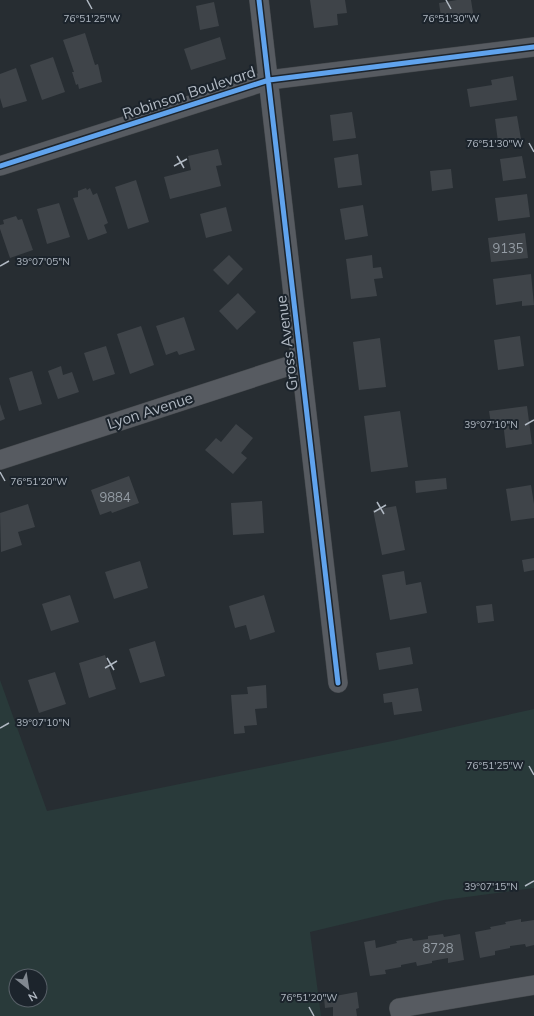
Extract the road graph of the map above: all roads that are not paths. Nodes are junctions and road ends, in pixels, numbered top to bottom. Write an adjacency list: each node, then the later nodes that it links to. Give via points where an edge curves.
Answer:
1 (259, 0): 3 (street, Gross Avenue)
2 (534, 47): 3 (street, Robinson Boulevard)
3 (269, 80): 4 (street, Robinson Boulevard); 5 (street, Gross Avenue)
4 (0, 166)
5 (301, 362): 6 (street, Lyon Avenue); 7 (street, Gross Avenue)
6 (0, 460)
7 (338, 683)
8 (534, 985): 9 (street, via 399,1008)
9 (401, 1016)

